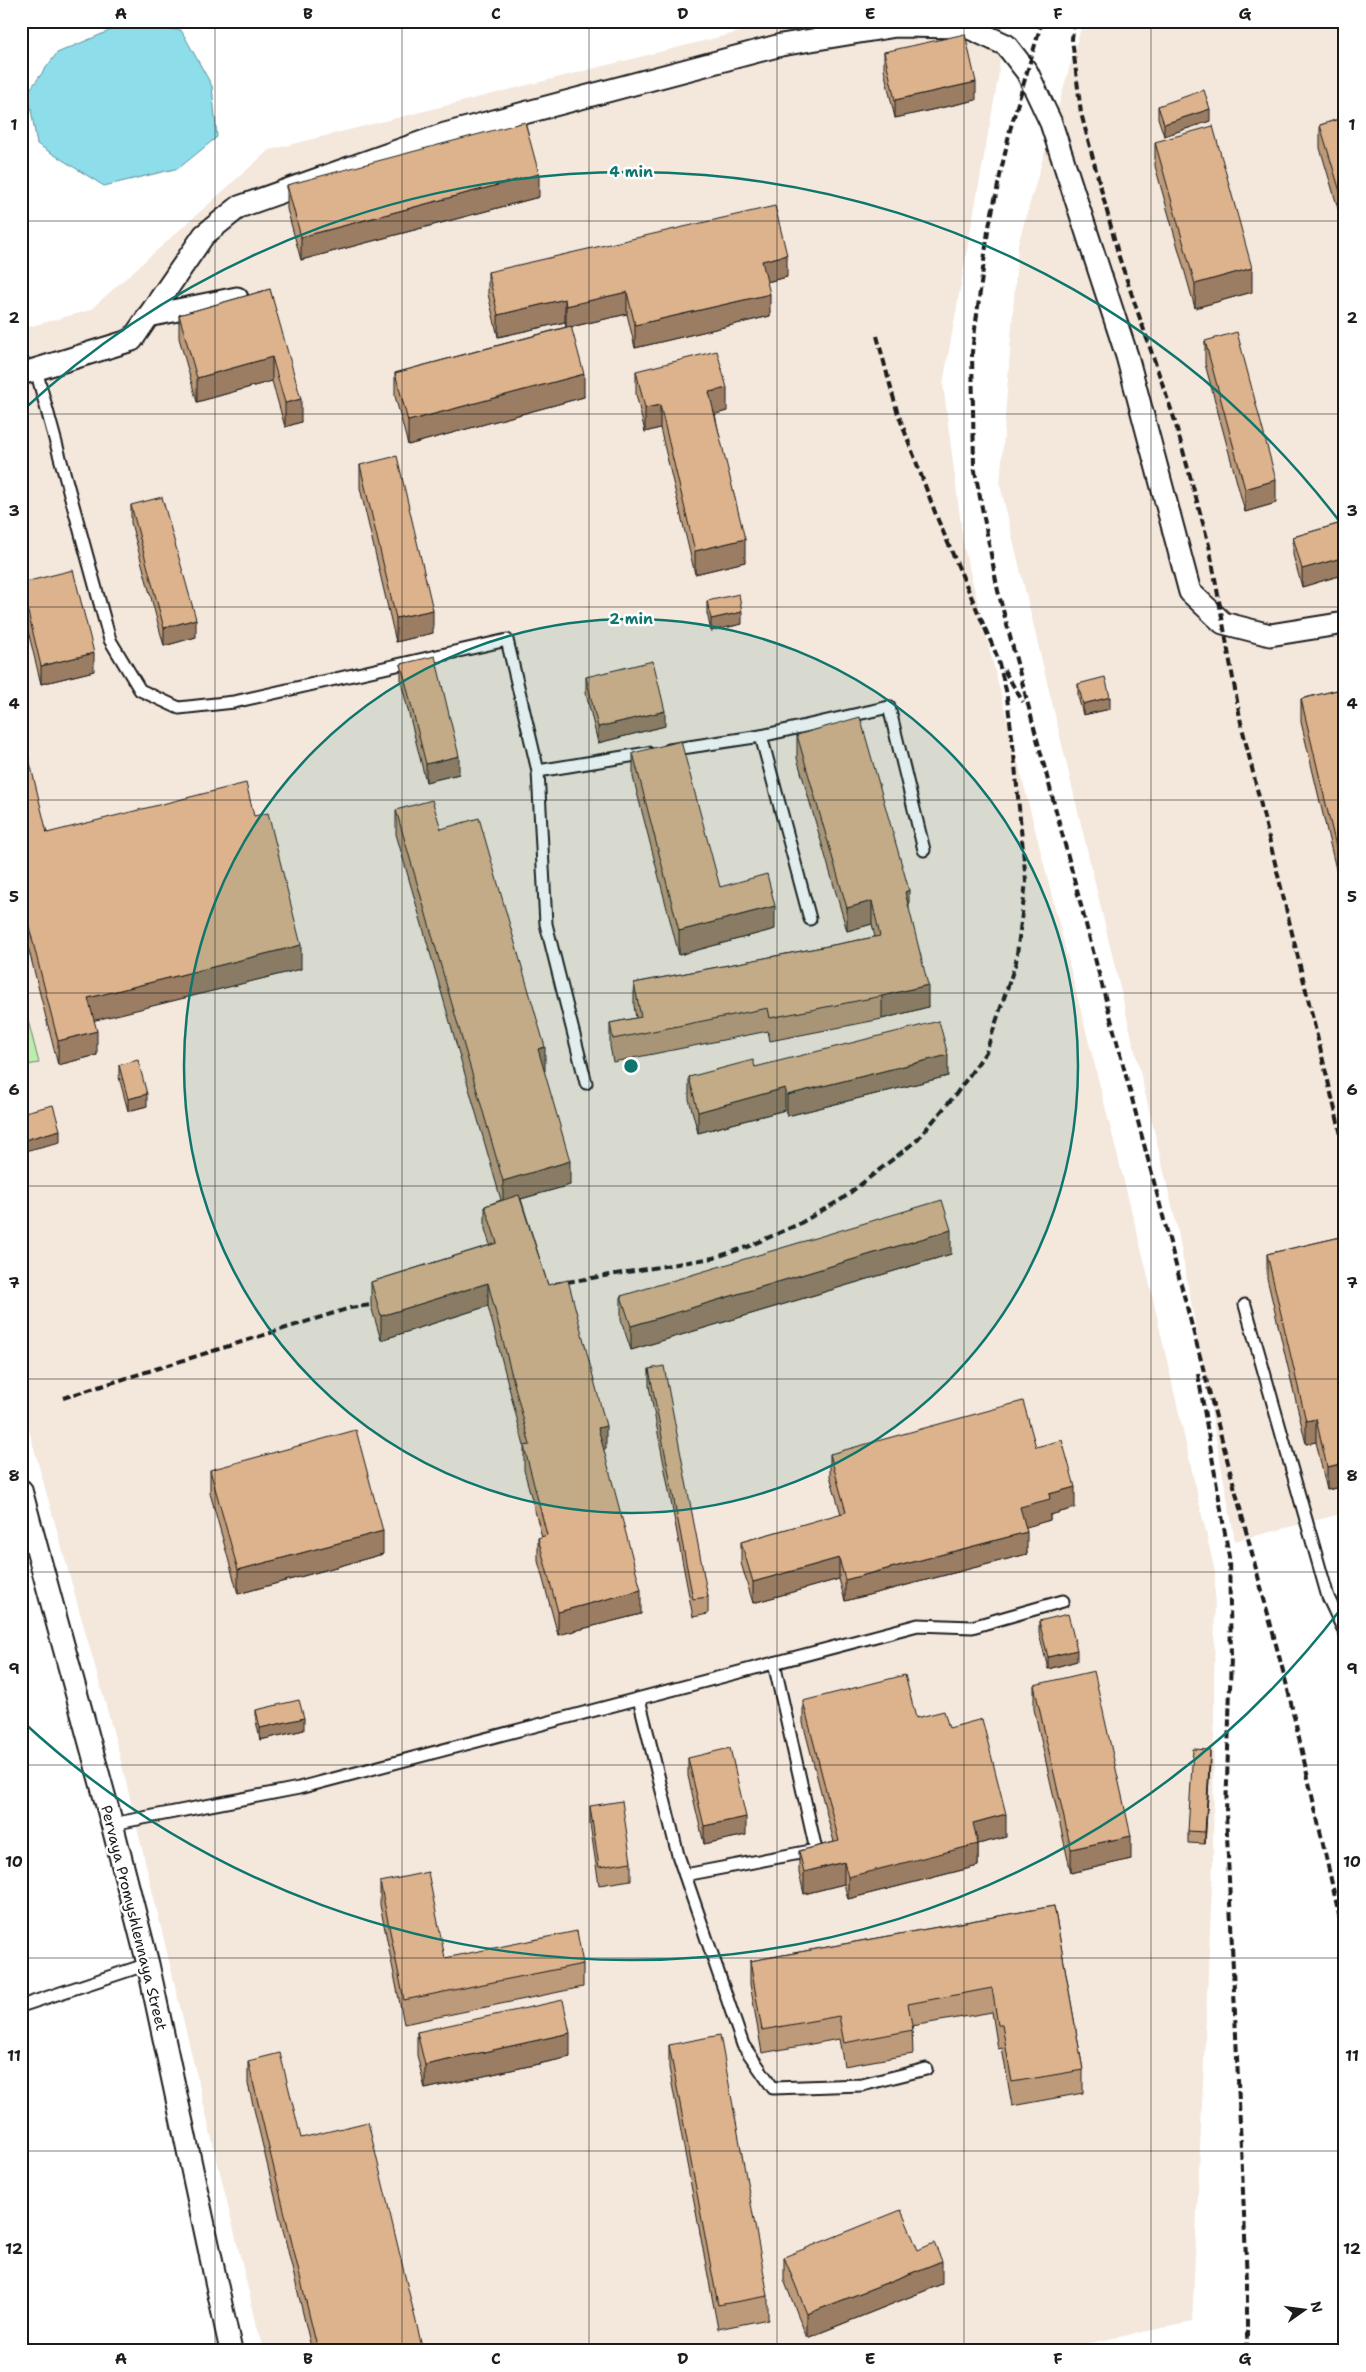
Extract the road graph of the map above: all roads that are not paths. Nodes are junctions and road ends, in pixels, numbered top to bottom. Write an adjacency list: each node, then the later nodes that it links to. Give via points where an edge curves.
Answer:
1 (237, 298): 2 (street)
2 (148, 316): 3 (street, via 132,340); 4 (street, via 204,235 239,207 398,150 445,134 781,45 896,26 967,27 1006,45 1027,72 1051,123 1126,356 1190,592 1223,623 1270,635)
3 (28, 372): 6 (lane, via 110,640 140,690 179,708 234,702 507,640)
4 (1345, 624)
5 (761, 736): 6 (lane); 7 (lane, via 889,707); 8 (lane)
6 (538, 771): 9 (lane, via 546,924)
7 (924, 850)
8 (810, 919)
9 (586, 1083)
10 (1244, 1305): 13 (lane, via 1328,1597)
11 (21, 1490): 16 (street, Pervaya Promyshlennaya Street)
12 (1063, 1601): 14 (lane, via 972,1627 918,1625)
13 (1345, 1633)
14 (774, 1663): 15 (lane); 17 (lane, via 816,1850)
15 (639, 1699): 16 (lane, via 299,1788); 17 (lane)
16 (112, 1824): 18 (street, Pervaya Promyshlennaya Street)
17 (684, 1875): 20 (lane, via 743,2045 773,2088 862,2085)
18 (148, 1964): 19 (lane); 21 (street, Pervaya Promyshlennaya Street)
19 (21, 2006)
20 (926, 2069)
21 (231, 2351)

